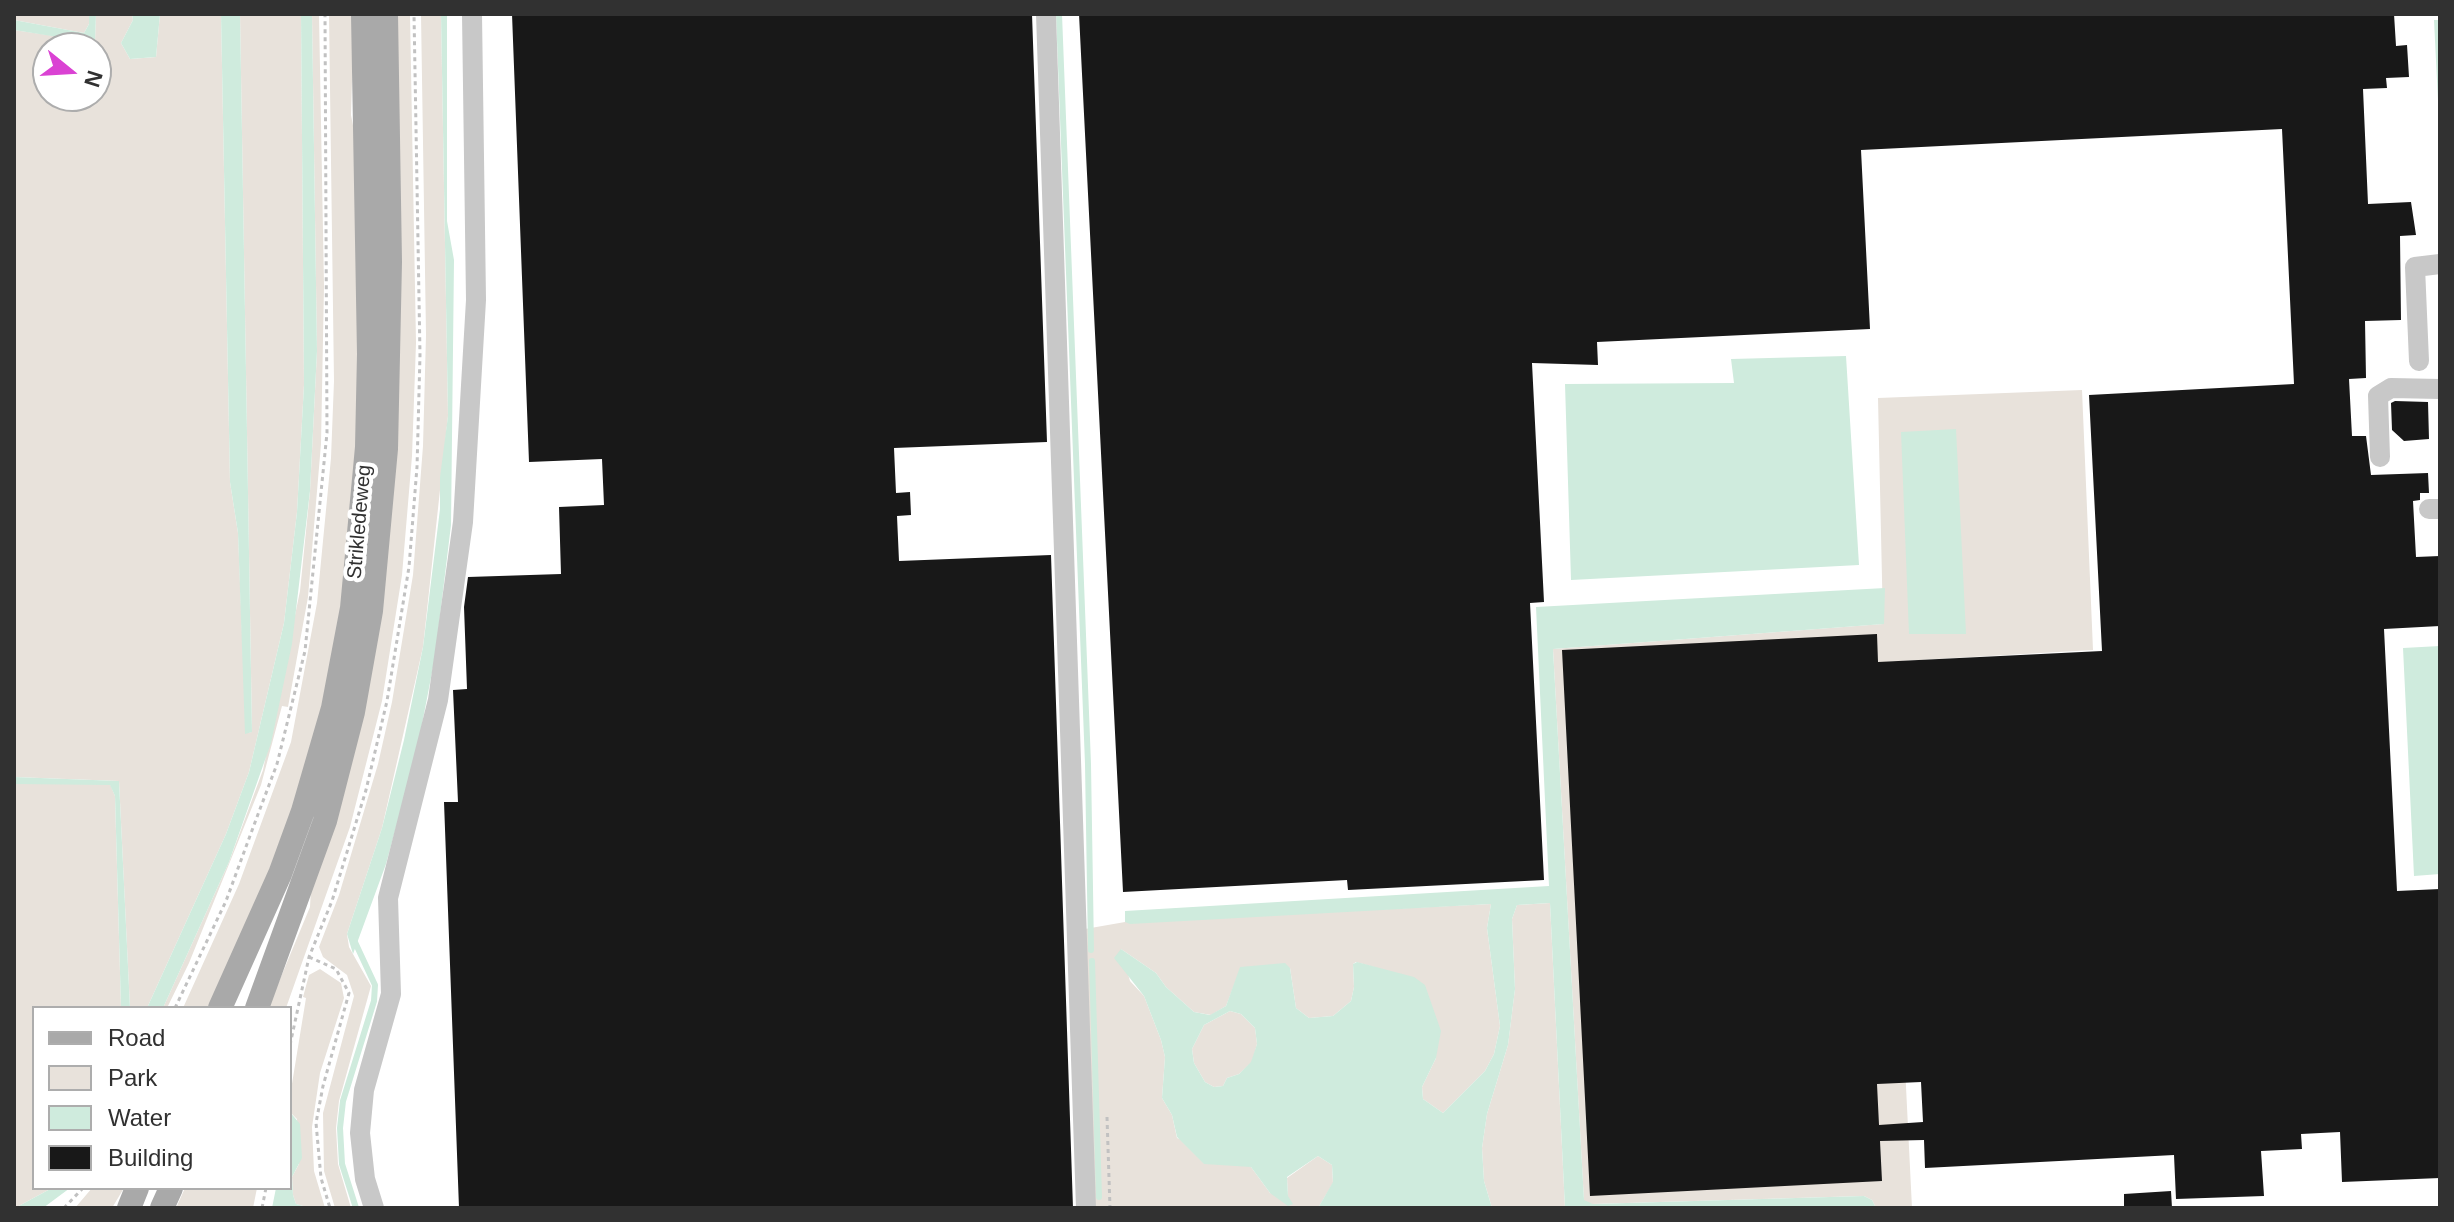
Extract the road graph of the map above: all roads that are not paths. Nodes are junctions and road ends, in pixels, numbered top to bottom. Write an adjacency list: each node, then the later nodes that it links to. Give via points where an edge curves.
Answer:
1 (363, 14): 9 (main road, Strikledeweg, via 369,354 367,447 352,608 333,708 303,811)
2 (386, 14): 10 (main road, Strikledeweg, via 386,449 371,611 353,712 325,821)
3 (472, 14): 11 (lane, via 476,300 463,522 438,700 388,898 391,994 364,1090 360,1133)
4 (1046, 14): 12 (lane)
5 (2440, 264): 6 (lane, via 2415,267)
6 (2419, 361)
7 (2440, 389): 8 (lane, via 2391,388 2378,396)
8 (2380, 457)
9 (221, 1006)
10 (258, 1006)
11 (374, 1208)
12 (1086, 1208)

